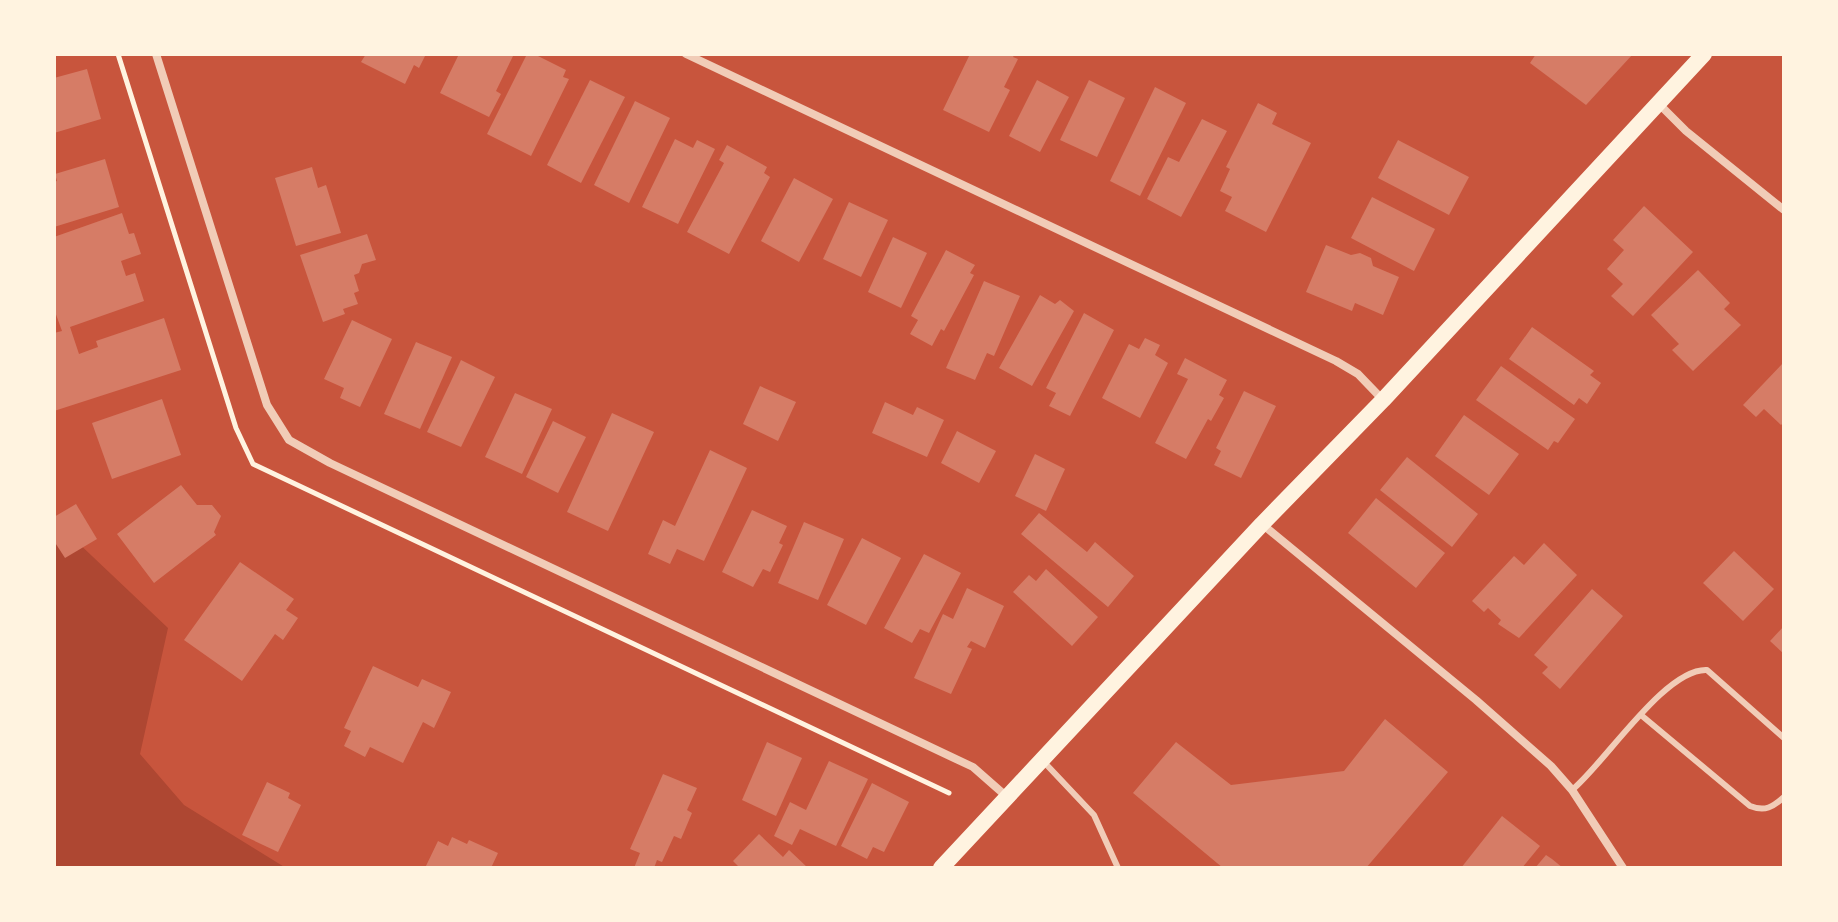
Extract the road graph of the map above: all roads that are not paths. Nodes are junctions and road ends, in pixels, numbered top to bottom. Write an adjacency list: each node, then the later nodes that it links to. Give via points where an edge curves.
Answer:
1 (156, 54): 12 (street, via 267,405 289,440 973,767)
2 (686, 54): 6 (street, via 1336,361 1358,374)
3 (1704, 54): 4 (main road)
4 (1658, 102): 5 (street); 6 (main road)
5 (1784, 210)
6 (1383, 400): 7 (main road)
7 (1262, 524): 10 (main road); 11 (street, via 1527,743)
8 (1641, 715): 9 (lane, via 1686,674 1707,670); 11 (lane); 13 (lane, via 1750,806 1770,808)
9 (1784, 738)
10 (1042, 760): 12 (main road); 15 (lane, via 1094,815)
11 (1572, 790): 16 (street)
12 (1006, 796): 14 (main road)
13 (1784, 797)
14 (941, 868)
15 (1118, 868)
16 (1623, 868)

